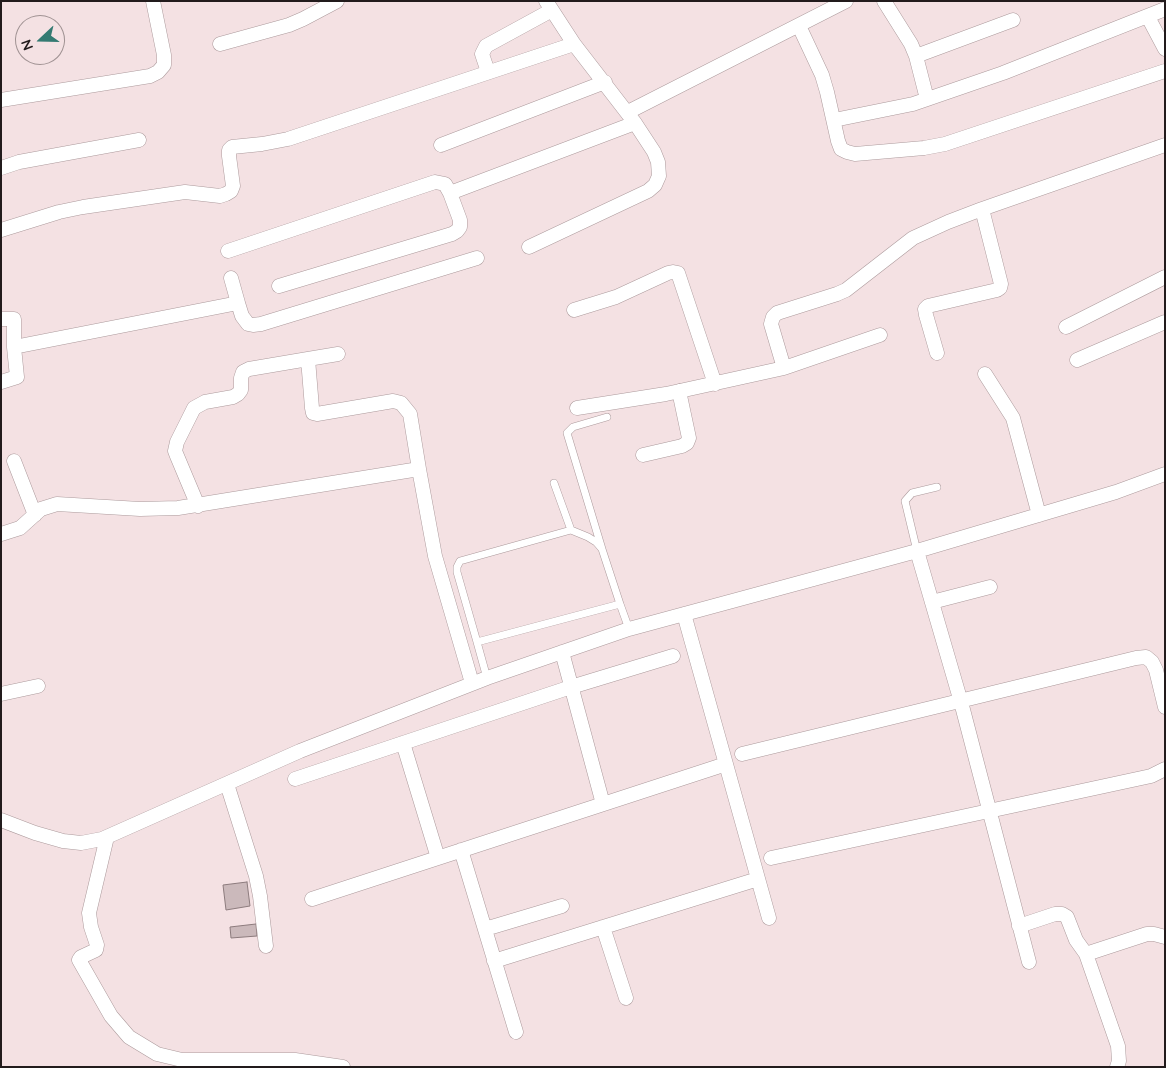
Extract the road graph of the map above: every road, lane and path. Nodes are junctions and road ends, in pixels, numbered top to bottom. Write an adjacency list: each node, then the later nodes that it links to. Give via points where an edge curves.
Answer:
1 (153, 1): 18 (street, via 164,55 164,66 158,72 150,76)
2 (337, 1): 10 (street, via 303,19)
3 (846, 1): 9 (street)
4 (884, 1): 13 (street)
5 (549, 6): 11 (street); 15 (street, via 486,46 482,54)
6 (1165, 10): 7 (street)
7 (1148, 17): 12 (street); 17 (street)
8 (1013, 20): 13 (street)
9 (799, 26): 19 (street); 20 (street, via 822,75)
10 (220, 44)
11 (574, 44): 15 (street); 16 (street)
12 (1165, 49)
13 (916, 56): 17 (street)
14 (1165, 71): 20 (street, via 965,139 924,148 847,152 838,141)
15 (488, 72): 27 (street, via 288,139 232,147 229,156 233,186 231,191 220,196 185,192 83,207)
16 (605, 82): 19 (street); 22 (street)
17 (927, 99): 20 (street)
18 (1, 100)
19 (631, 117): 25 (street); 28 (street, via 658,162 659,176 655,185)
20 (834, 120)
21 (139, 140): 24 (street)
22 (441, 145)
23 (1165, 146): 26 (street)
24 (1, 168)
25 (450, 193): 29 (street, via 445,184 435,182); 33 (street, via 460,220 460,227 452,234)
26 (982, 209): 41 (street, via 1000,288 925,309); 45 (street, via 913,238 846,290 776,313 771,324)
27 (1, 230)
28 (529, 247)
29 (228, 252)
30 (477, 258): 34 (street, via 261,324 248,324)
31 (1165, 277): 38 (street)
32 (231, 278): 34 (street)
33 (279, 286)
34 (238, 303): 40 (street)
35 (574, 310): 48 (street, via 616,297 668,273 678,273)
36 (1, 319): 40 (street, via 14,319)
37 (1165, 322): 44 (street)
38 (1066, 327)
39 (880, 335): 45 (street)
40 (14, 347): 47 (street, via 17,378)
41 (937, 353)
42 (338, 354): 43 (street)
43 (308, 359): 54 (street, via 313,412 321,414 394,401 401,403 410,414); 58 (street, via 249,369 243,372 238,394 205,402 191,411 176,451)
44 (1077, 360)
45 (784, 368): 48 (street)
46 (985, 374): 60 (street, via 1013,418)
47 (1, 382)
48 (715, 384): 49 (street)
49 (679, 391): 50 (street); 52 (street, via 689,438 687,443)
50 (577, 408)
51 (608, 417): 63 (lane, via 573,427 567,433)
52 (643, 455)
53 (14, 461): 59 (street)
54 (419, 469): 58 (street); 74 (street, via 435,556)
55 (1165, 474): 60 (street)
56 (554, 483): 61 (lane)
57 (936, 487): 64 (lane, via 912,493 905,501)
58 (198, 506): 59 (street, via 162,510 57,504 45,507)
59 (35, 515): 62 (street, via 20,528)
60 (1039, 515): 64 (street)
61 (570, 530): 63 (lane, via 588,537); 70 (lane, via 460,561 457,572)
62 (1, 534)
63 (602, 549): 67 (lane)
64 (917, 550): 66 (street); 68 (street)
65 (990, 587): 66 (street)
66 (932, 602): 78 (street)
67 (620, 604): 69 (lane); 70 (lane)
68 (684, 614): 69 (street); 82 (street)
69 (629, 629): 71 (street)
70 (477, 642): 73 (lane)
71 (562, 652): 73 (street); 76 (street)
72 (673, 656): 76 (street)
73 (487, 678): 74 (street)
74 (472, 683): 85 (street, via 300,751)
75 (38, 686): 77 (street)
76 (572, 687): 80 (street); 86 (street)
77 (1, 694)
78 (961, 702): 79 (street, via 1146,657 1156,670); 81 (street); 87 (street)
79 (1165, 707)
80 (403, 743): 84 (street); 91 (street)
81 (742, 754)
82 (726, 764): 86 (street); 93 (street)
83 (1165, 769): 87 (street, via 1151,776)
84 (295, 779)
85 (228, 784): 89 (street); 101 (street, via 256,876)
86 (604, 804): 90 (street)
87 (989, 811): 92 (street); 97 (street)
88 (1, 820): 89 (street, via 63,841 81,843)
89 (107, 837): 107 (street, via 89,914 96,950 79,960 111,1016 129,1037 163,1056)
90 (461, 850): 91 (street); 99 (street)
91 (438, 858): 94 (street)
92 (771, 858)
93 (758, 879): 96 (street); 98 (street)
94 (312, 898)
95 (562, 906): 99 (street)
96 (769, 918)
97 (1019, 926): 102 (street, via 1062,914 1068,917 1076,940); 104 (street)
98 (602, 927): 103 (street); 105 (street)
99 (485, 929): 103 (street)
100 (1165, 937): 102 (street, via 1147,934)
101 (266, 946)
102 (1086, 954): 109 (street, via 1118,1046)
103 (494, 961): 106 (street)
104 (1029, 962)
105 (626, 998)
106 (516, 1032)
107 (256, 1063): 108 (street, via 309,1061)
108 (342, 1067)
109 (1117, 1067)

